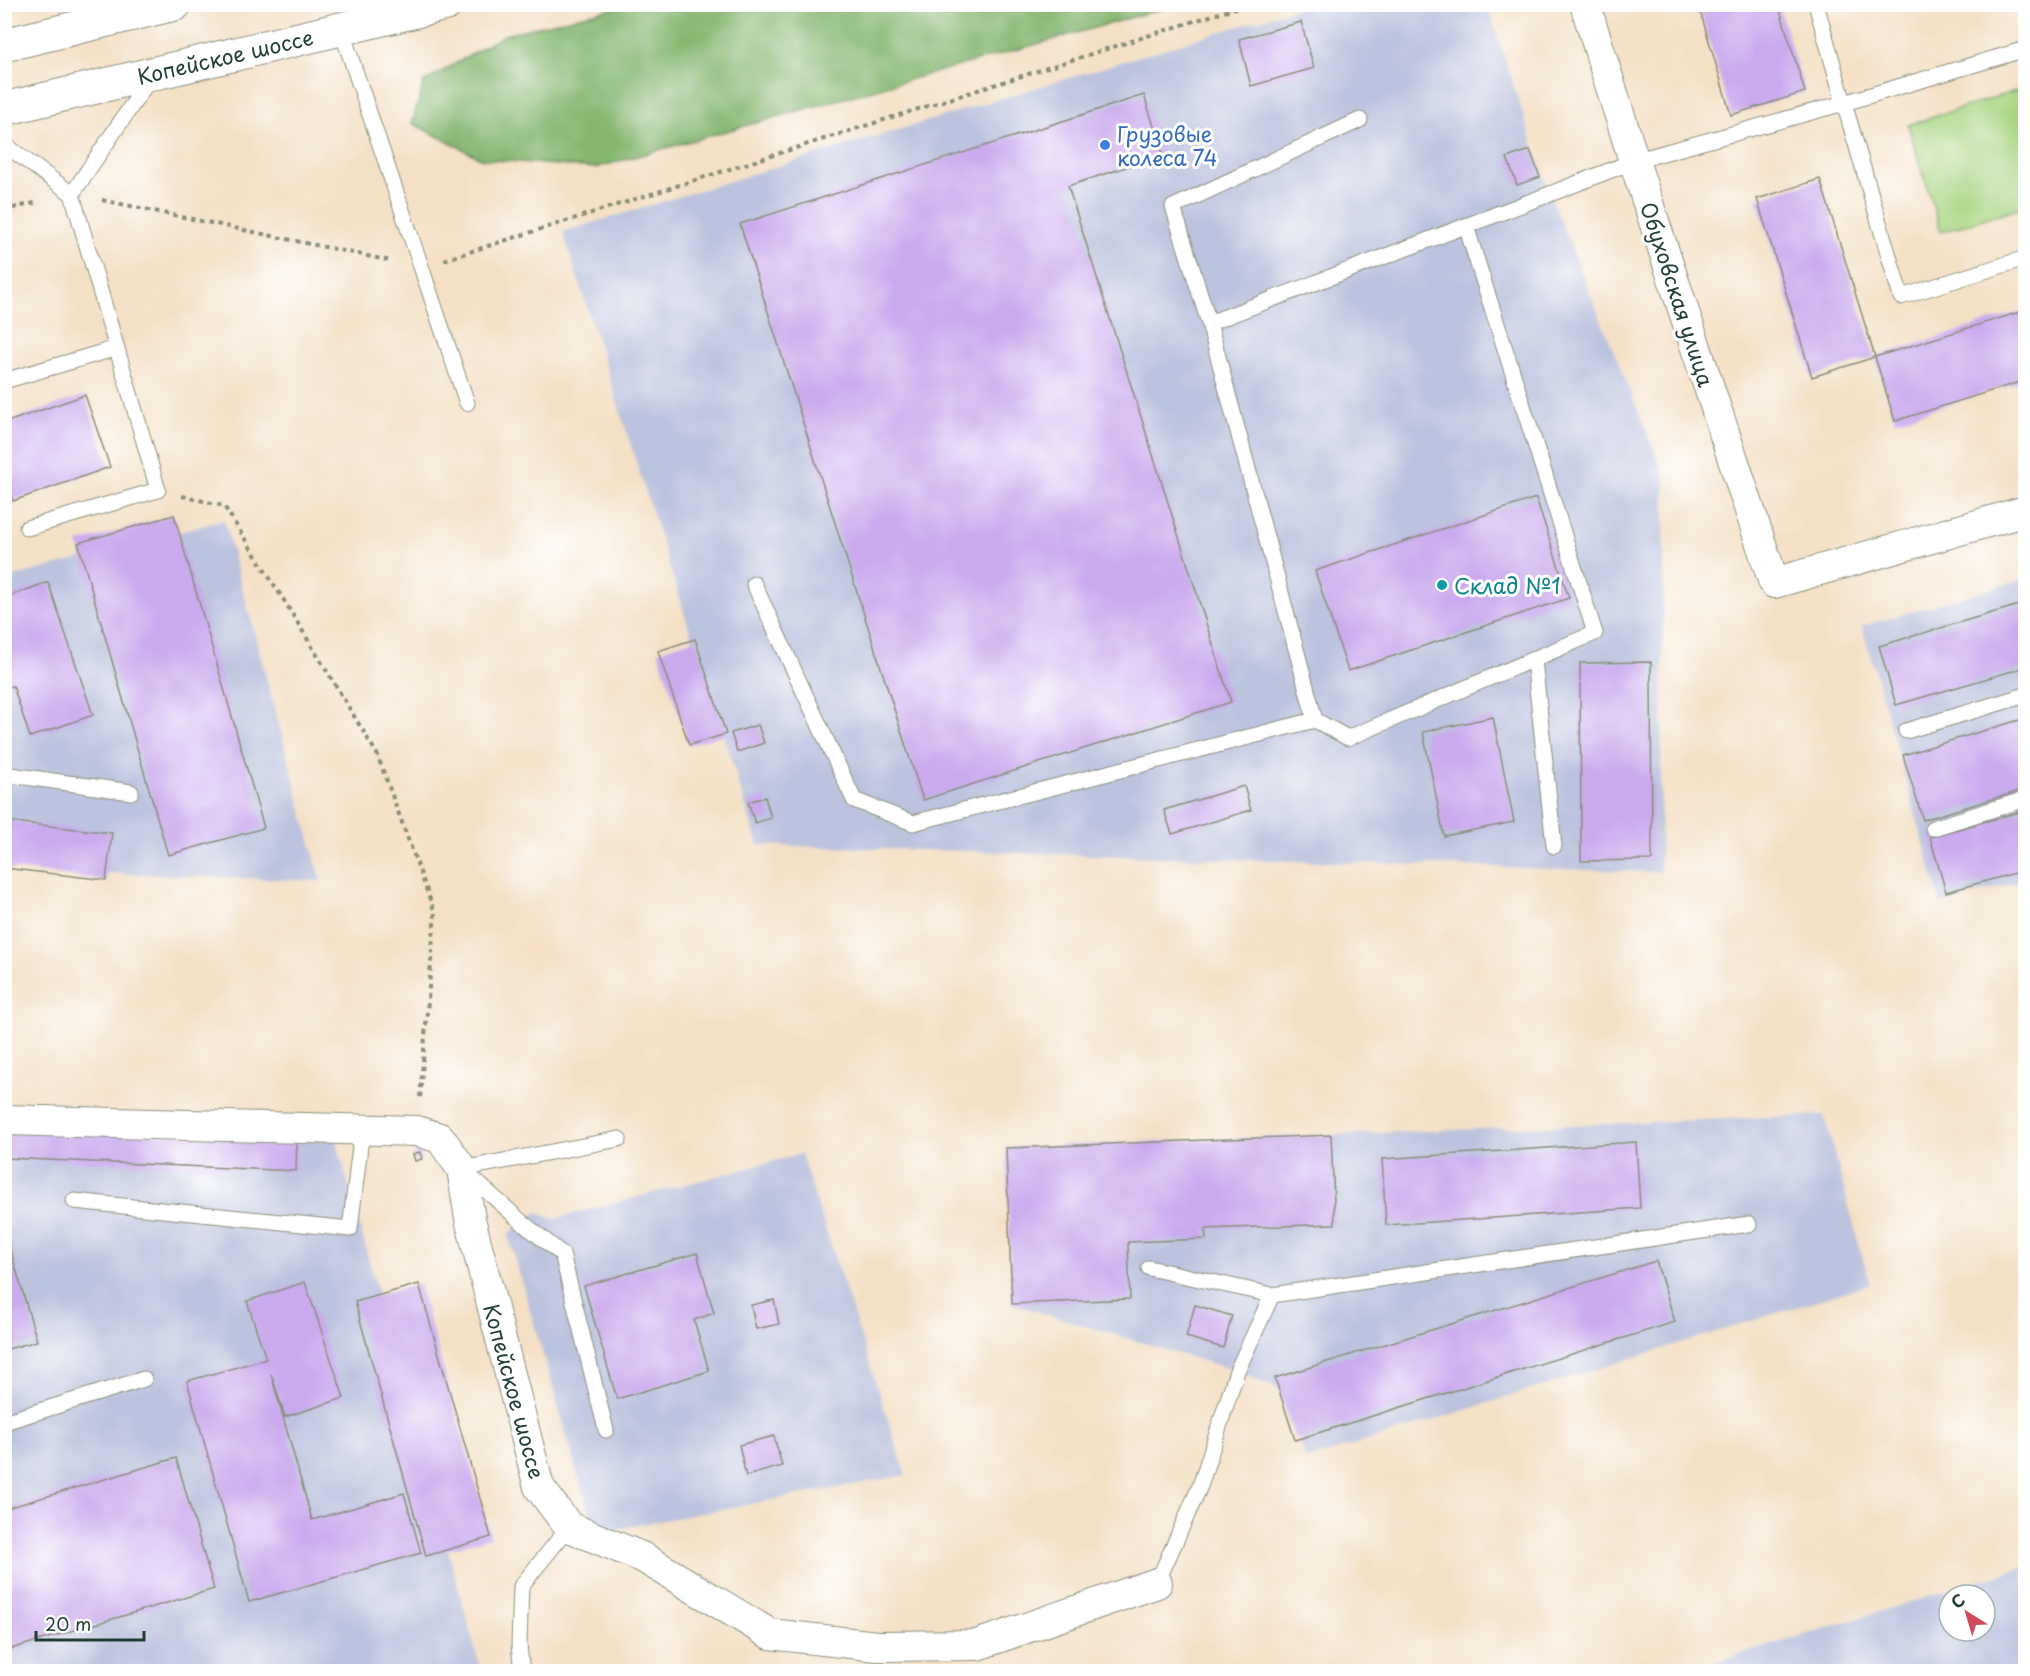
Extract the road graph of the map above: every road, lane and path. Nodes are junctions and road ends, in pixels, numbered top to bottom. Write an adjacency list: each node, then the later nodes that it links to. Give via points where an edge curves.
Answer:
1 (176, 4): 6 (main road)
2 (446, 4): 7 (main road, Копейское шоссе)
3 (1248, 4): 20 (path)
4 (1585, 4): 15 (street, Обуховская улица)
5 (1816, 4): 11 (lane)
6 (92, 14): 8 (main road)
7 (341, 29): 10 (main road, Копейское шоссе); 20 (lane)
8 (4, 45)
9 (2025, 48): 11 (lane)
10 (154, 74): 12 (main road, Копейское шоссе); 16 (lane)
11 (1844, 103): 15 (lane); 19 (lane, via 1901,297)
12 (4, 109)
13 (1360, 120): 21 (lane, via 1173,207)
14 (4, 144): 16 (lane)
15 (1634, 161): 18 (lane); 26 (street, Обуховская улица, via 1774,583)
16 (72, 194): 17 (path); 20 (path); 22 (lane)
17 (4, 210)
18 (1466, 226): 21 (lane); 29 (lane, via 1595,633)
19 (2025, 258)
20 (422, 268): 24 (lane)
21 (1209, 323): 31 (lane)
22 (117, 348): 23 (lane); 25 (lane)
23 (4, 381)
24 (467, 403)
25 (158, 490): 27 (lane); 40 (path, via 224,506 376,754 435,913)
26 (2025, 511)
27 (27, 528)
28 (754, 584): 31 (lane, via 854,800 913,823)
29 (1534, 660): 31 (lane, via 1348,738); 37 (lane)
30 (2025, 694): 32 (lane)
31 (1315, 720)
32 (1905, 731)
33 (4, 774): 34 (lane)
34 (131, 792)
35 (2025, 799): 36 (lane)
36 (1933, 828)
37 (1554, 846)
38 (4, 1120): 39 (street, Копейское шоссе)
39 (365, 1131): 40 (street, Копейское шоссе); 43 (lane, via 350,1229)
40 (417, 1131): 42 (street, Копейское шоссе, via 440,1138)
41 (619, 1139): 42 (lane)
42 (462, 1169): 49 (lane, via 562,1254); 50 (street, Копейское шоссе, via 470,1219 539,1487)
43 (74, 1201)
44 (1749, 1224): 46 (lane)
45 (1149, 1268): 46 (lane)
46 (1272, 1295): 51 (lane, via 1237,1371 1200,1486)
47 (144, 1379): 48 (lane)
48 (4, 1422)
49 (606, 1430)
50 (569, 1527): 51 (street, via 644,1558 770,1634 877,1646 977,1645); 52 (lane, via 521,1586)
51 (1157, 1582)
52 (522, 1671)

